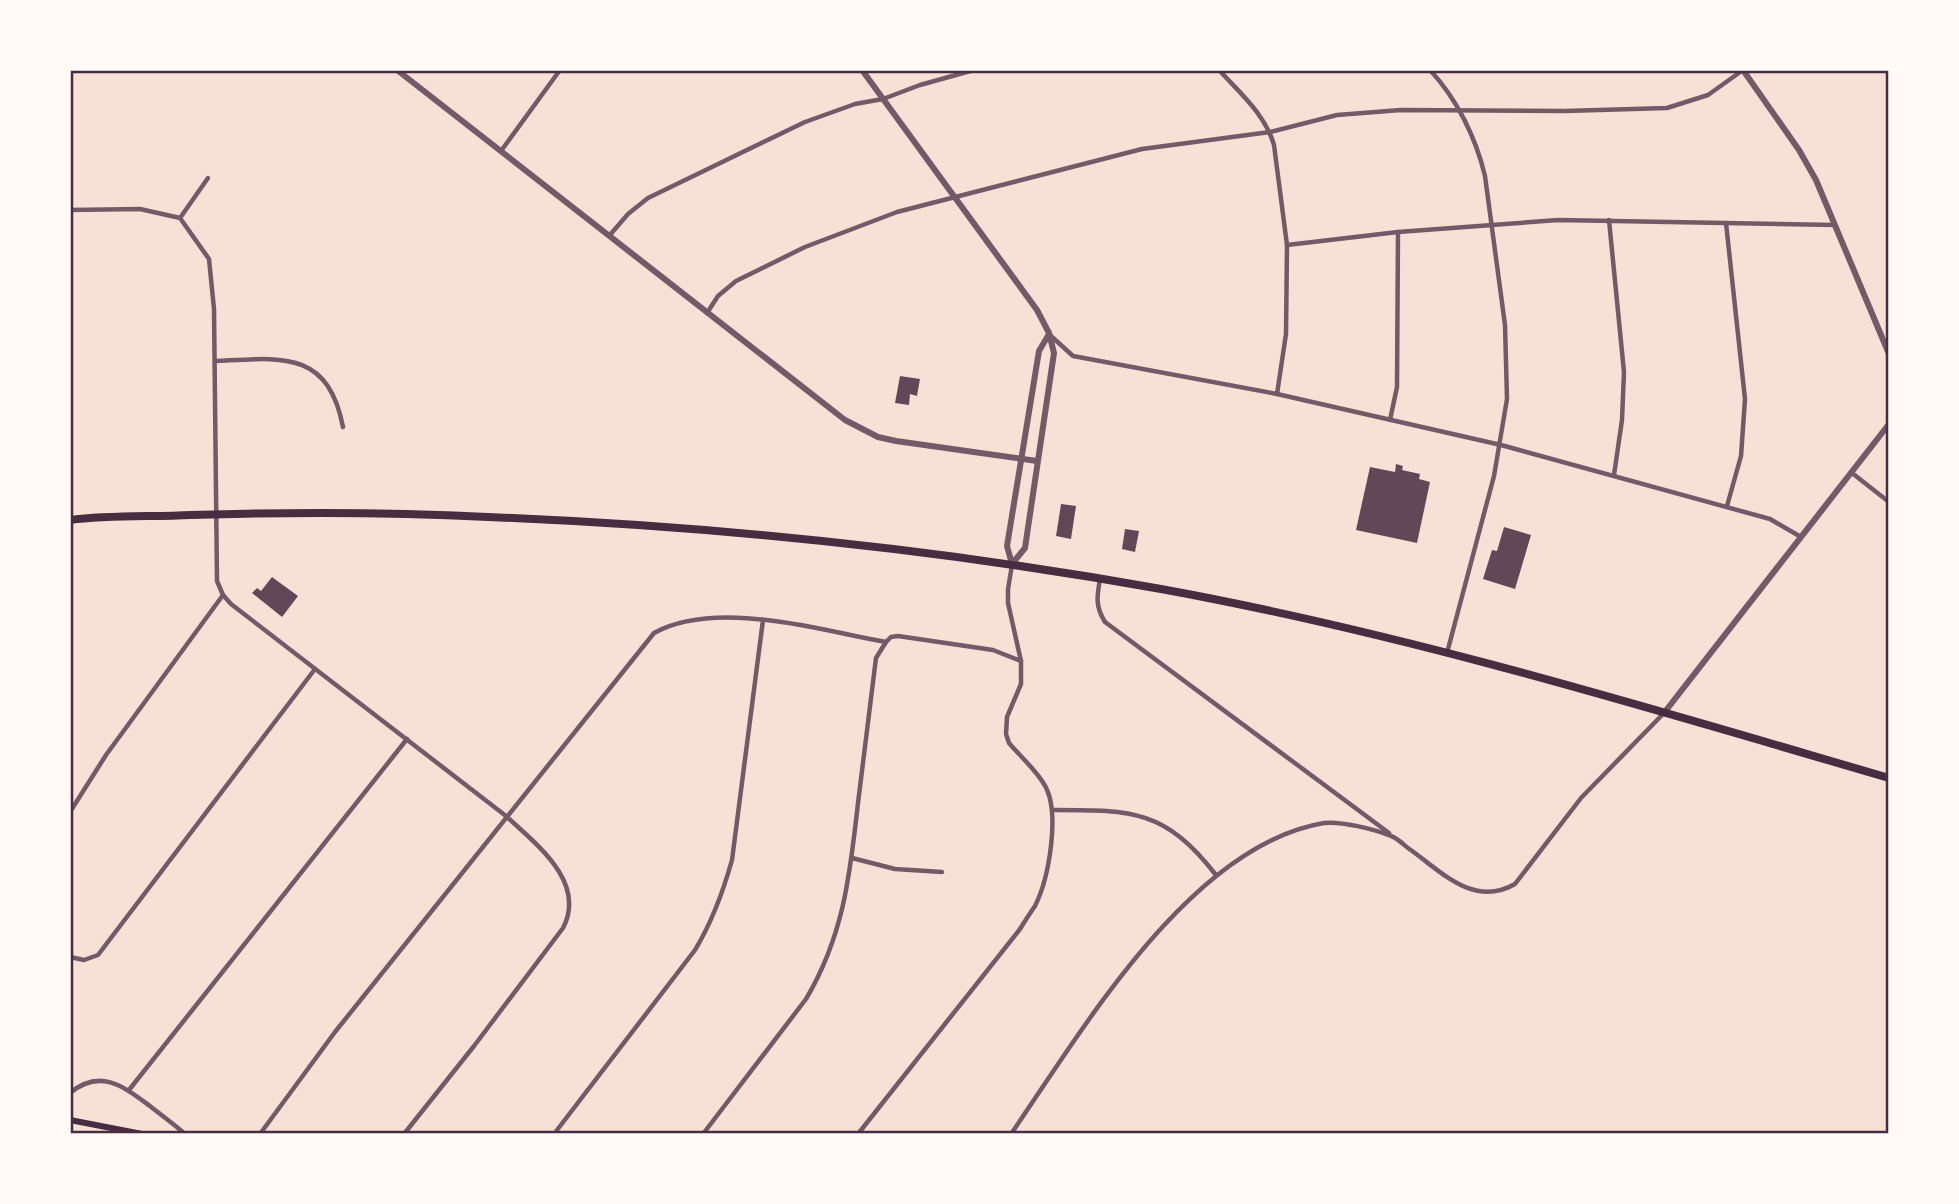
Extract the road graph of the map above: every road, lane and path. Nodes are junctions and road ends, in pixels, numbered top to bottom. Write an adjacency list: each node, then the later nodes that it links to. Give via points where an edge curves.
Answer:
1 (397, 70): 8 (street)
2 (560, 70): 12 (street)
3 (863, 70): 9 (street)
4 (974, 70): 9 (street)
5 (1219, 70): 11 (street)
6 (1430, 70): 10 (street)
7 (1743, 70): 10 (street, via 1708,95 1667,108); 20 (street, via 1799,150)
8 (409, 75): 12 (street)
9 (883, 99): 14 (street); 22 (street, via 805,122 648,198)
10 (1458, 111): 11 (street, via 1337,115); 19 (street, via 1479,153)
11 (1270, 132): 14 (street, via 1142,149); 23 (street)
12 (501, 151): 22 (street)
13 (208, 177): 16 (street)
14 (954, 196): 24 (street, via 805,247 736,281); 25 (street, via 1037,310)
15 (70, 210): 16 (street, via 140,209)
16 (180, 218): 27 (street, via 209,259)
17 (1609, 220): 18 (street); 19 (street); 36 (street, via 1624,372)
18 (1726, 223): 20 (street); 40 (street, via 1745,398 1741,456)
19 (1490, 225): 21 (street); 32 (street, via 1508,357)
20 (1836, 225): 26 (street)
21 (1398, 232): 23 (street); 29 (street, via 1397,387)
22 (609, 236): 24 (street)
23 (1287, 244): 28 (street, via 1286,334)
24 (707, 313): 33 (street, via 862,430 897,441)
25 (1049, 334): 28 (street, via 1073,356); 33 (street, via 1039,351); 34 (street, via 1054,354)
26 (1889, 354)
27 (216, 361): 31 (street, via 278,358 304,366 328,385); 41 (street)
28 (1277, 394): 29 (street)
29 (1390, 419): 32 (street)
30 (1889, 424): 35 (street)
31 (343, 427)
32 (1501, 446): 36 (street); 49 (street)
33 (1022, 459): 34 (street); 37 (street)
34 (1037, 461): 38 (street)
35 (1852, 473): 39 (street); 43 (street)
36 (1614, 475): 40 (street)
37 (1015, 498): 38 (street); 44 (street, via 1007,546)
38 (1031, 502): 44 (street, via 1025,548)
39 (1889, 502)
40 (1727, 506): 43 (street, via 1770,519)
41 (216, 514): 42 (highway); 44 (highway, via 431,514 662,525); 46 (street, via 217,580)
42 (70, 520)
43 (1802, 538): 52 (street)
44 (1012, 564): 45 (highway); 50 (street, via 1008,603)
45 (1100, 579): 49 (highway, via 1279,613); 58 (street, via 1096,601 1105,622)
46 (223, 595): 51 (street); 56 (street)
47 (763, 620): 48 (street); 57 (street, via 703,618 670,624 654,633); 70 (street, via 732,860 722,893 695,950)
48 (886, 642): 50 (street, via 898,636 993,650); 59 (street, via 876,658)
49 (1447, 654): 52 (highway)
50 (1021, 660): 55 (street, via 1021,684 1007,717 1006,734 1044,784)
51 (315, 668): 53 (street); 62 (street, via 98,955 84,960)
52 (1664, 713): 54 (highway); 58 (street, via 1581,798 1515,884 1505,890 1483,893 1464,887)
53 (407, 739): 57 (street); 63 (street)
54 (1889, 778)
55 (1053, 810): 61 (street, via 1122,813 1155,820 1199,853); 72 (street, via 1047,872 1020,929)
56 (70, 812)
57 (506, 816): 68 (street); 69 (street, via 562,877 570,897 567,921)
58 (1392, 836): 61 (street, via 1339,822 1324,823 1267,843)
59 (852, 858): 60 (street, via 895,869); 71 (street, via 848,892 818,979)
60 (942, 872)
61 (1216, 875): 73 (street, via 1142,951)
62 (70, 957)
63 (129, 1090): 64 (street, via 94,1080); 67 (street)
64 (70, 1093)
65 (70, 1120): 66 (main road)
66 (142, 1134)
67 (185, 1134)
68 (260, 1134)
69 (404, 1134)
70 (554, 1134)
71 (704, 1134)
72 (858, 1134)
73 (1011, 1134)

